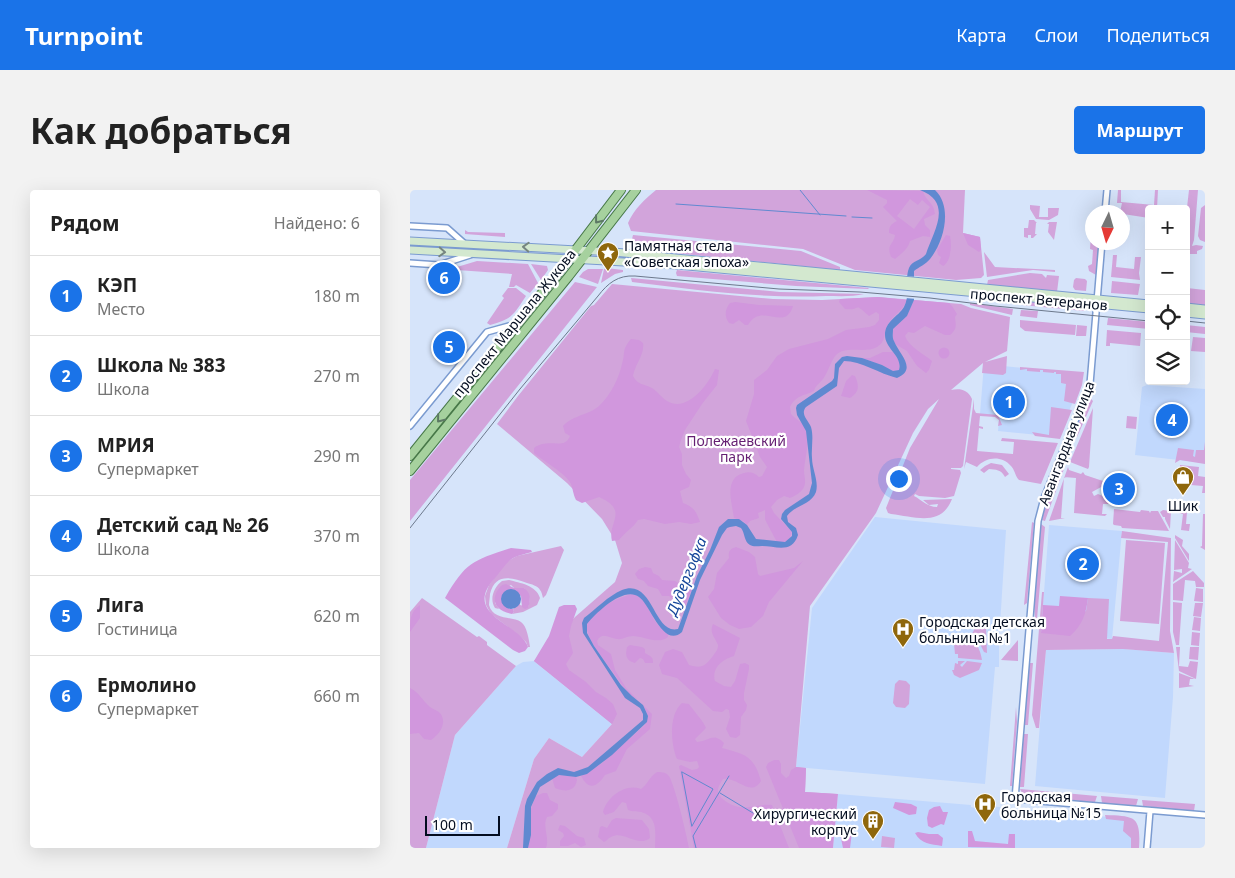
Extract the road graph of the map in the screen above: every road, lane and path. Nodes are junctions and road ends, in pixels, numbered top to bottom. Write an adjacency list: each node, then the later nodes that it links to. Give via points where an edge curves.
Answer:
1 (621, 190): 9 (main road, проспект Маршала Жукова, one-way to 9)
2 (636, 190): 11 (main road, проспект Маршала Жукова)
3 (1106, 190): 4 (street)
4 (1105, 205)
5 (410, 226): 7 (street, via 447,228)
6 (410, 241): 7 (main road)
7 (465, 244): 9 (main road, one-way to 7)
8 (410, 250): 12 (main road, one-way to 12)
9 (575, 250): 11 (main road); 13 (main road, проспект Маршала Жукова)
10 (1101, 250): 17 (street, Авангардная улица)
11 (590, 251): 14 (main road, проспект Маршала Жукова); 16 (main road)
12 (474, 253): 13 (main road); 15 (street, via 438,265)
13 (570, 258): 14 (main road); 24 (main road, проспект Маршала Жукова)
14 (583, 259): 16 (main road); 27 (main road, проспект Маршала Жукова)
15 (410, 263)
16 (898, 283): 17 (main road, проспект Ветеранов)
17 (1098, 302): 18 (main road, проспект Ветеранов); 20 (main road, проспект Ветеранов); 28 (street, Авангардная улица, via 1090,384 1044,498 1038,521 1015,799)
18 (1145, 304)
19 (1190, 307): 21 (main road)
20 (1145, 308)
21 (1205, 309)
22 (1190, 313): 23 (main road)
23 (1205, 314)
24 (517, 324): 25 (street, via 487,332); 26 (main road, проспект Маршала Жукова, one-way to 26)
25 (410, 426)
26 (410, 456)
27 (410, 471)
28 (1150, 811): 29 (street); 30 (street)
29 (1205, 815)
30 (1147, 848)

